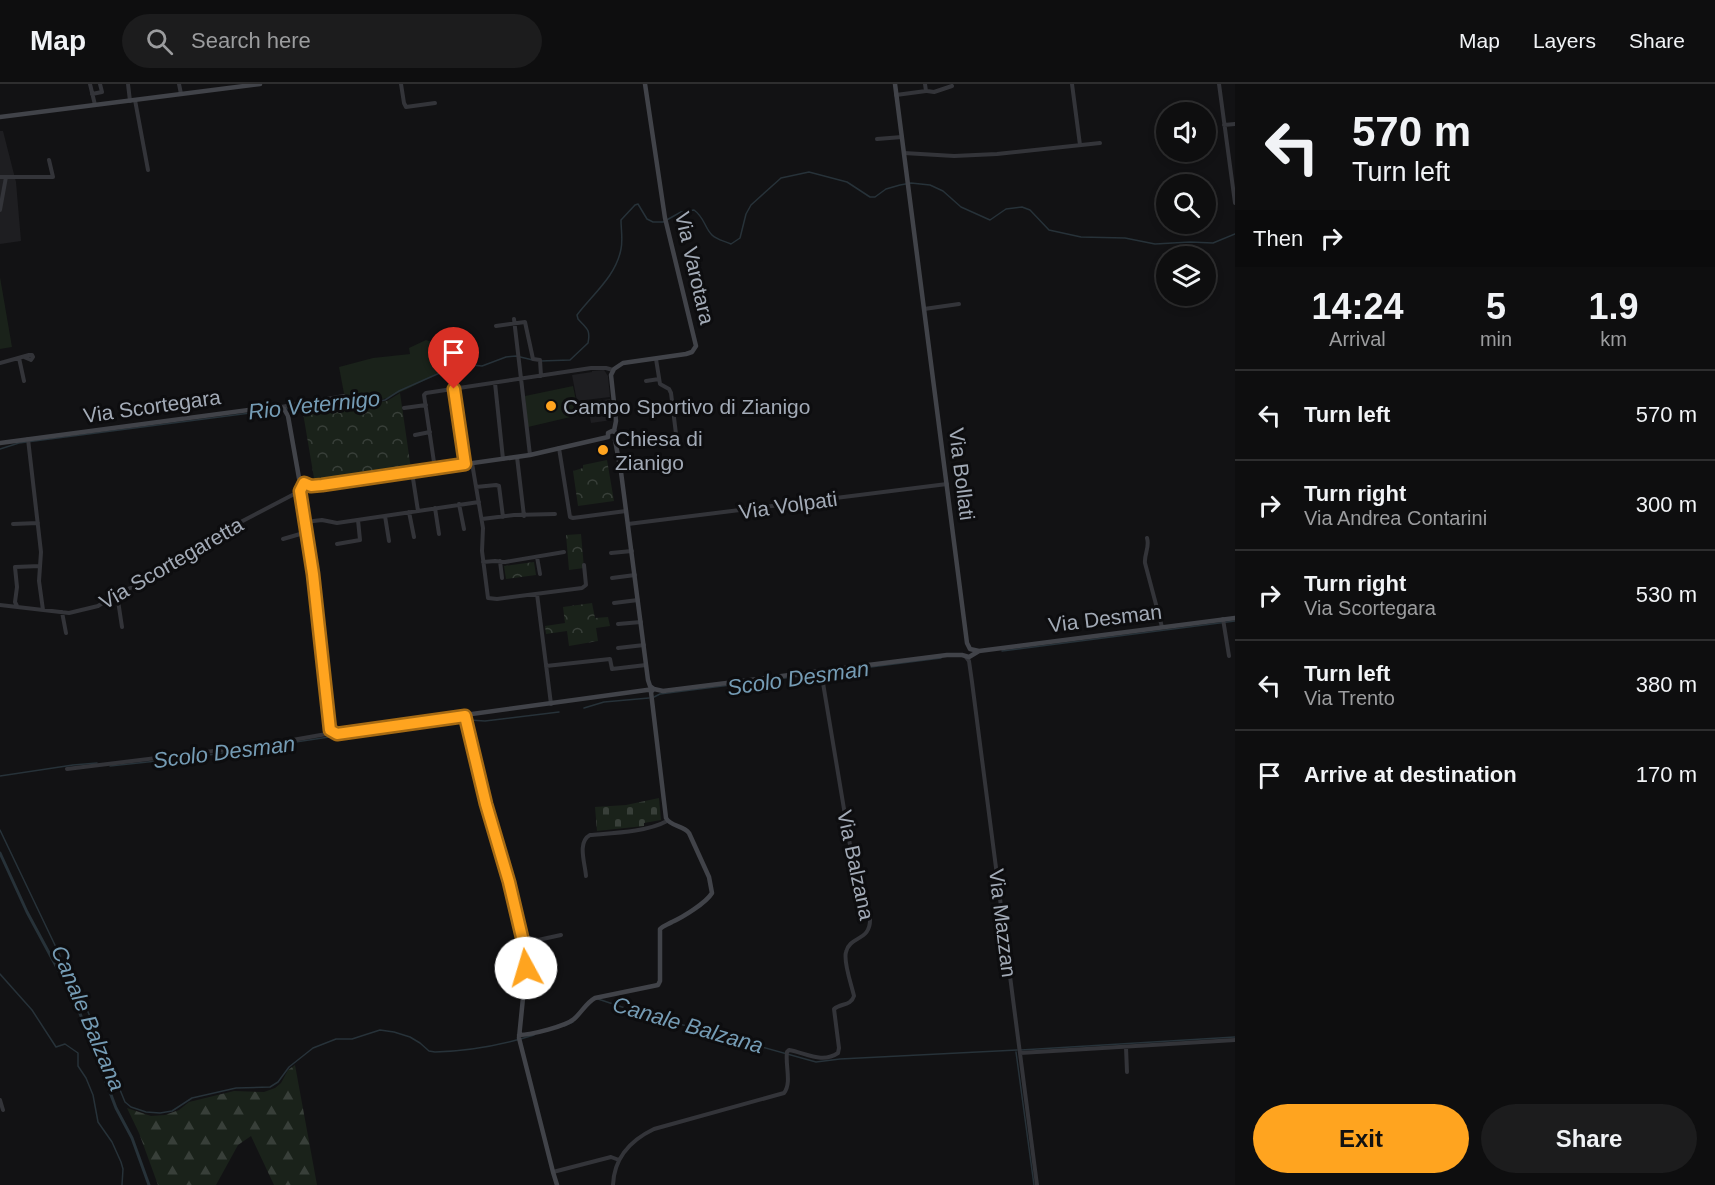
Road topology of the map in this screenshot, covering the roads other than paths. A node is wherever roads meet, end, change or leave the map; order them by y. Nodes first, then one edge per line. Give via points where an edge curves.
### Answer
1 (90, 84) edge
2 (100, 84) edge
3 (128, 84) edge
4 (179, 84) edge
5 (260, 84) edge
6 (401, 84) edge
7 (645, 84) edge
8 (895, 84) edge
9 (925, 84) edge
10 (1072, 84) edge
11 (1219, 84) edge
12 (952, 86) dead end
13 (926, 91) junction
14 (92, 94) junction
15 (181, 94) junction
16 (896, 95) junction
17 (133, 100) junction
18 (435, 103) dead end
19 (95, 105) junction
20 (0, 117) edge
21 (1235, 124) edge
22 (1224, 125) junction
23 (902, 137) junction
24 (877, 139) dead end
25 (1100, 143) dead end
26 (1080, 145) junction
27 (904, 153) junction
28 (49, 160) dead end
29 (148, 170) dead end
30 (0, 177) edge
31 (6, 177) junction
32 (1235, 203) edge
33 (0, 210) edge
34 (959, 304) dead end
35 (924, 309) junction
36 (514, 321) junction
37 (496, 326) dead end
38 (656, 359) junction
39 (0, 363) edge
40 (613, 370) junction
41 (541, 376) junction
42 (521, 378) junction
43 (659, 379) junction
44 (24, 381) dead end
45 (646, 381) dead end
46 (495, 382) junction
47 (454, 389) junction
48 (344, 396) dead end
49 (426, 405) junction
50 (283, 408) junction
51 (404, 408) dead end
52 (673, 408) junction
53 (651, 410) dead end
54 (614, 431) junction
55 (430, 432) junction
56 (415, 435) dead end
57 (608, 437) junction
58 (615, 440) junction
59 (654, 440) dead end
60 (28, 442) junction
61 (0, 443) edge
62 (559, 448) junction
63 (530, 455) junction
64 (517, 457) junction
65 (503, 459) junction
66 (472, 463) junction
67 (465, 464) junction
68 (435, 469) junction
69 (412, 472) junction
70 (304, 483) junction
71 (947, 485) junction
72 (476, 487) junction
73 (300, 491) junction
74 (478, 501) junction
75 (459, 504) junction
76 (435, 508) junction
77 (418, 511) junction
78 (626, 511) junction
79 (409, 512) junction
80 (555, 514) dead end
81 (385, 516) junction
82 (524, 516) junction
83 (503, 517) junction
84 (482, 519) junction
85 (358, 520) junction
86 (305, 522) junction
87 (38, 523) junction
88 (13, 524) dead end
89 (628, 524) junction
90 (464, 530) dead end
91 (307, 532) junction
92 (439, 534) dead end
93 (414, 537) dead end
94 (1147, 538) dead end
95 (283, 539) dead end
96 (389, 541) dead end
97 (337, 544) dead end
98 (632, 550) junction
99 (564, 552) dead end
100 (611, 554) dead end
101 (537, 557) junction
102 (500, 561) junction
103 (483, 562) junction
104 (584, 565) dead end
105 (40, 566) junction
106 (540, 574) dead end
107 (635, 575) junction
108 (502, 578) dead end
109 (612, 578) dead end
110 (117, 594) junction
111 (537, 594) junction
112 (638, 600) junction
113 (614, 603) dead end
114 (0, 604) edge
115 (17, 606) junction
116 (43, 610) junction
117 (62, 612) junction
118 (1235, 618) edge
119 (1223, 621) junction
120 (641, 622) junction
121 (618, 624) dead end
122 (122, 627) dead end
123 (1162, 627) junction
124 (66, 633) dead end
125 (644, 645) junction
126 (618, 648) dead end
127 (968, 653) junction
128 (1229, 656) dead end
129 (646, 665) junction
130 (546, 666) junction
131 (822, 673) junction
132 (654, 689) junction
133 (552, 704) junction
134 (466, 719) junction
135 (331, 731) junction
136 (67, 769) dead end
137 (667, 821) junction
138 (586, 876) dead end
139 (561, 935) dead end
140 (522, 936) junction
141 (519, 1038) junction
142 (1235, 1040) edge
143 (1126, 1047) junction
144 (1020, 1053) junction
145 (1127, 1072) dead end
146 (0, 1100) edge
147 (3, 1110) dead end
148 (619, 1160) junction
149 (553, 1172) junction
150 (557, 1185) edge
151 (613, 1185) edge
152 (1037, 1185) edge

1 - 14 street
2 - 14 street via 102,92
3 - 17 street
4 - 15 street
5 - 15 street
6 - 18 street via 406,107
7 - 38 street, Via Varotara via 665,220 696,346 686,354
8 - 16 street, Via Bollati
9 - 13 street
10 - 26 street
11 - 22 street
12 - 13 street
13 - 16 street
14 - 19 street
15 - 17 street
16 - 23 street, Via Bollati
17 - 19 street
17 - 29 street
19 - 20 street
21 - 22 street
22 - 32 street
23 - 24 street
23 - 27 street, Via Bollati
25 - 26 street
26 - 27 street via 954,156
27 - 35 street, Via Bollati
28 - 31 street via 54,177
30 - 31 street
31 - 33 street
34 - 35 street
35 - 71 street, Via Bollati
36 - 37 street
36 - 41 street via 525,322 533,359 540,361
36 - 42 street
38 - 40 street, Via Varotara via 623,363
38 - 43 street
39 - 44 street via 21,358
40 - 41 street via 602,367
40 - 54 street
41 - 42 street
42 - 46 street
42 - 63 street
43 - 45 street
43 - 52 street via 661,386 670,390
46 - 47 street
46 - 65 street
47 - 49 street via 425,393
47 - 67 street
48 - 50 street, Via Scortegara
49 - 51 street
49 - 55 street
50 - 60 street, Via Scortegara
50 - 70 street via 289,419 298,476
52 - 53 street
52 - 59 street via 676,434
54 - 57 street
54 - 58 street
55 - 56 street
55 - 68 street
57 - 58 street
57 - 62 street
58 - 78 street
60 - 61 street, Via Scortegara
60 - 87 street
62 - 63 street
62 - 78 street via 570,517
63 - 64 street
64 - 65 street
64 - 82 street
65 - 66 street
66 - 67 street
66 - 72 street
67 - 68 street
68 - 69 street
69 - 70 street via 311,486
69 - 77 street
70 - 73 street
71 - 89 street, Via Volpati
71 - 127 street, Via Bollati
72 - 74 street
72 - 83 street via 499,486
73 - 86 street
73 - 110 street, Via Scortegaretta via 215,535 142,583
74 - 75 street
74 - 84 street
75 - 76 street
75 - 90 street
76 - 77 street
76 - 92 street
77 - 79 street
78 - 89 street
79 - 81 street
79 - 93 street
80 - 82 street
81 - 85 street
81 - 96 street
82 - 83 street
83 - 84 street
84 - 103 street
85 - 86 street via 334,524 323,520
85 - 97 street via 360,540
86 - 91 street
87 - 88 street
87 - 105 street
89 - 98 street
91 - 95 street
91 - 135 street
94 - 123 street via 1145,563
98 - 100 street
98 - 107 street
99 - 101 street
101 - 102 street
101 - 106 street
102 - 103 street
102 - 108 street
103 - 111 street via 491,600
104 - 111 street via 585,587
105 - 115 street via 15,567
105 - 116 street
107 - 109 street
107 - 112 street
110 - 117 street, Via Scortegaretta via 98,606
110 - 122 street
111 - 130 street
112 - 113 street
112 - 120 street
114 - 115 street, Via Scortegaretta
115 - 116 street, Via Scortegaretta
116 - 117 street, Via Scortegaretta
117 - 124 street
118 - 119 street, Via Desman
119 - 123 street, Via Desman
119 - 128 street
120 - 121 street
120 - 125 street
123 - 127 street, Via Desman
125 - 126 street
125 - 129 street
127 - 131 street
127 - 144 street, Via Mazzan
129 - 130 street via 612,669 610,659
129 - 132 street
130 - 133 street
131 - 132 street
131 - 148 street, Via Balzana via 849,841 870,918 867,932 845,954 854,996 853,1001 833,1012 838,1053 819,1058 791,1050 786,1054 788,1087 784,1093 654,1128 640,1135
132 - 133 street
132 - 137 street via 651,692
133 - 134 street
134 - 135 street via 337,734
134 - 140 street
135 - 136 street via 270,744
137 - 138 street via 586,837
137 - 141 street via 689,833 712,891 706,900 660,929 659,983 595,998 567,1024
139 - 140 street via 538,940
140 - 141 street via 526,968
141 - 149 street
142 - 143 street
143 - 144 street
143 - 145 street
144 - 152 street, Via Mazzan
146 - 147 street
148 - 149 street via 610,1157
148 - 151 street, Via Balzana
149 - 150 street

